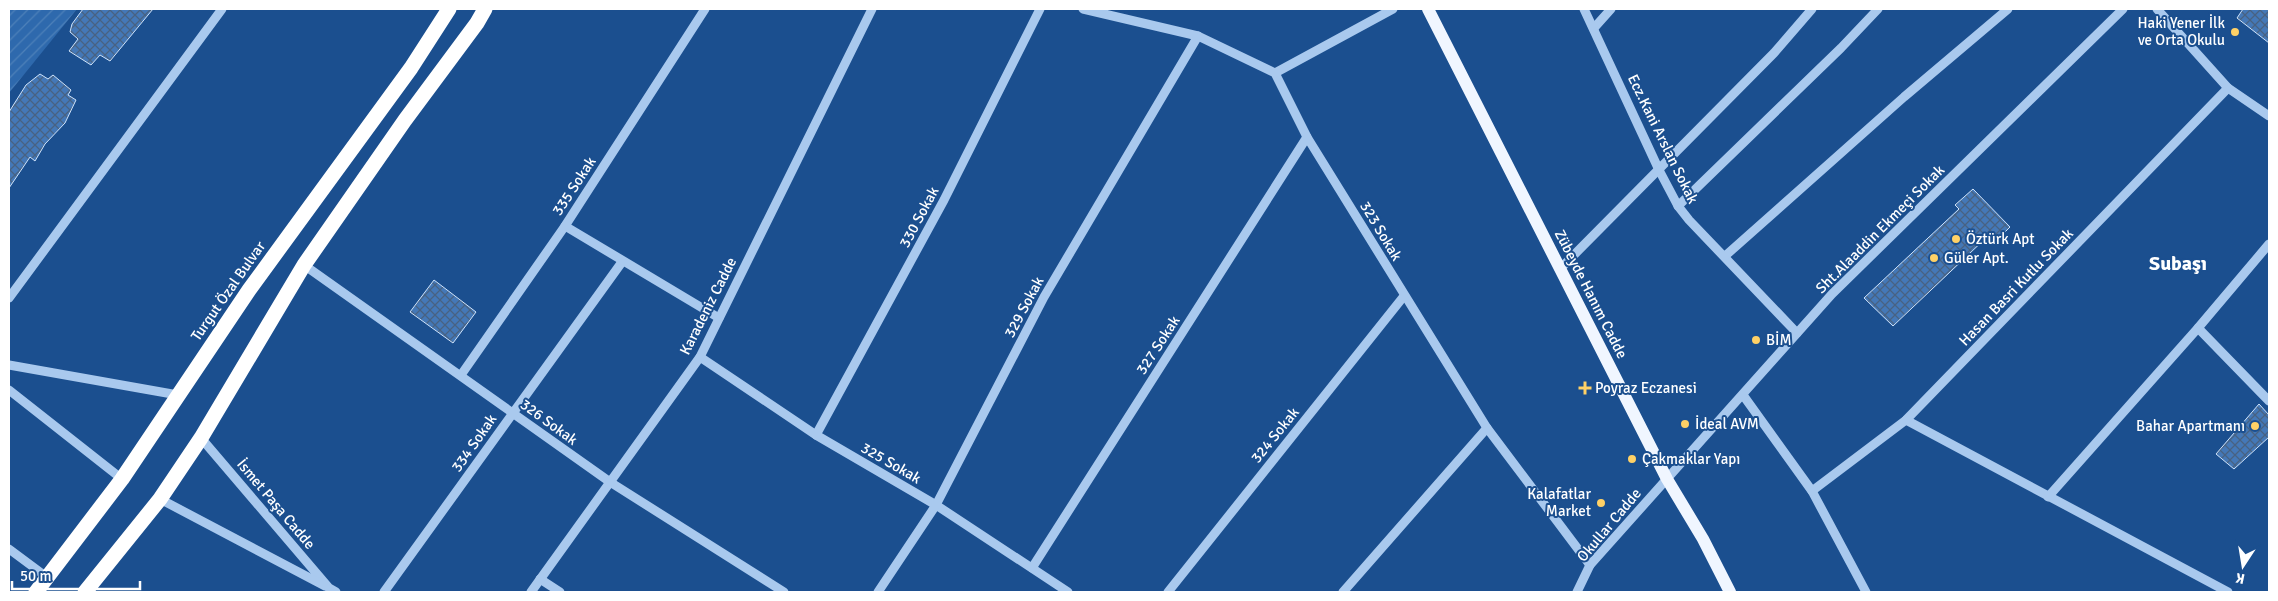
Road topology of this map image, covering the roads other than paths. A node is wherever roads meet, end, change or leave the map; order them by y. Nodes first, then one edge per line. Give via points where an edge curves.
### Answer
1 (222, 9) edge
2 (449, 9) edge
3 (486, 9) edge
4 (494, 9) edge
5 (705, 9) edge
6 (872, 9) edge
7 (1040, 9) edge
8 (1083, 9) edge
9 (1393, 9) edge
10 (1428, 9) edge
11 (1584, 9) edge
12 (1611, 9) edge
13 (1812, 9) edge
14 (1878, 9) edge
15 (2008, 9) edge
16 (2123, 9) edge
17 (2157, 9) edge
18 (477, 23) junction
19 (1594, 28) junction
20 (1198, 36) junction
21 (1275, 73) junction
22 (2228, 88) junction
23 (2269, 116) edge
24 (1307, 137) junction
25 (1659, 170) junction
26 (1678, 206) junction
27 (565, 226) junction
28 (2269, 244) edge
29 (1725, 256) junction
30 (622, 262) junction
31 (304, 265) junction
32 (1560, 268) junction
33 (1404, 296) junction
34 (9, 298) edge
35 (718, 318) junction
36 (2198, 328) junction
37 (1797, 333) junction
38 (700, 357) junction
39 (9, 365) edge
40 (461, 375) junction
41 (9, 390) edge
42 (178, 395) junction
43 (1743, 395) junction
44 (2269, 401) edge
45 (512, 412) junction
46 (1906, 420) junction
47 (1487, 428) junction
48 (816, 435) junction
49 (201, 438) junction
50 (122, 479) junction
51 (1667, 479) junction
52 (610, 482) junction
53 (1812, 491) junction
54 (2048, 497) junction
55 (160, 499) junction
56 (936, 505) junction
57 (9, 549) edge
58 (1590, 565) junction
59 (1032, 568) junction
60 (48, 578) junction
61 (540, 579) junction
62 (333, 590) edge
63 (1863, 591) edge
64 (36, 592) edge
65 (85, 592) edge
66 (384, 592) edge
67 (531, 592) edge
68 (560, 592) edge
69 (784, 592) edge
70 (878, 592) edge
71 (1068, 592) edge
72 (1168, 592) edge
73 (1343, 592) edge
74 (1577, 592) edge
75 (1730, 592) edge
76 (2228, 592) edge

1 - 34 street
2 - 42 highway, Turgut Özal Bulvar via 411,68 249,290
3 - 18 highway
4 - 18 highway
5 - 27 street, 335 Sokak
6 - 35 street, Karadeniz Cadde
7 - 48 street, 330 Sokak via 944,200
8 - 20 street
9 - 21 street
10 - 32 main road, Zübeyde Hanım Cadde
11 - 19 street, Ecz.Kani Arslan Sokak
12 - 19 street
13 - 25 street via 1774,53
14 - 26 street
15 - 29 street via 1896,103
16 - 37 street, Sht.Alaaddin Ekmeçi Sokak via 1839,287
17 - 22 street
18 - 31 highway
19 - 25 street, Ecz.Kani Arslan Sokak
20 - 21 street
20 - 56 street, 329 Sokak via 1044,297
21 - 24 street, 323 Sokak
22 - 23 street
22 - 46 street, Hasan Basri Kutlu Sokak
24 - 33 street, 323 Sokak
24 - 59 street, 327 Sokak
25 - 26 street, Ecz.Kani Arslan Sokak
25 - 32 street
26 - 29 street, Ecz.Kani Arslan Sokak
27 - 30 street
27 - 40 street, 335 Sokak
28 - 36 street
29 - 37 street, Ecz.Kani Arslan Sokak
30 - 35 street
30 - 45 street, 334 Sokak
31 - 40 street, 326 Sokak
31 - 49 highway
32 - 51 main road, Zübeyde Hanım Cadde
33 - 47 street, 323 Sokak
33 - 72 street, 324 Sokak
35 - 38 street, Karadeniz Cadde
36 - 44 street
36 - 54 street
37 - 43 street, Sht.Alaaddin Ekmeçi Sokak
38 - 48 street, 325 Sokak
38 - 52 street, Karadeniz Cadde
39 - 42 street
40 - 45 street, 326 Sokak
41 - 50 street
42 - 50 highway, Turgut Özal Bulvar
43 - 51 street, Sht.Alaaddin Ekmeçi Sokak
43 - 53 street
45 - 52 street, 326 Sokak
45 - 66 street, 334 Sokak
46 - 53 street, Hasan Basri Kutlu Sokak
46 - 54 street
47 - 58 street, 323 Sokak
47 - 73 street
48 - 56 street, 325 Sokak
49 - 55 highway
49 - 62 street, İsmet Paşa Cadde
50 - 60 highway, Turgut Özal Bulvar
51 - 58 street, Okullar Cadde
51 - 75 main road, Zübeyde Hanım Cadde
52 - 61 street, Karadeniz Cadde
52 - 69 street, 326 Sokak
53 - 63 street
54 - 76 street
55 - 62 street, İsmet Paşa Cadde
55 - 65 highway
56 - 59 street, 325 Sokak
56 - 70 street, 329 Sokak
57 - 60 street
58 - 74 street, Okullar Cadde
59 - 71 street, 325 Sokak
60 - 64 highway, Turgut Özal Bulvar
61 - 67 street, Karadeniz Cadde
61 - 68 street

